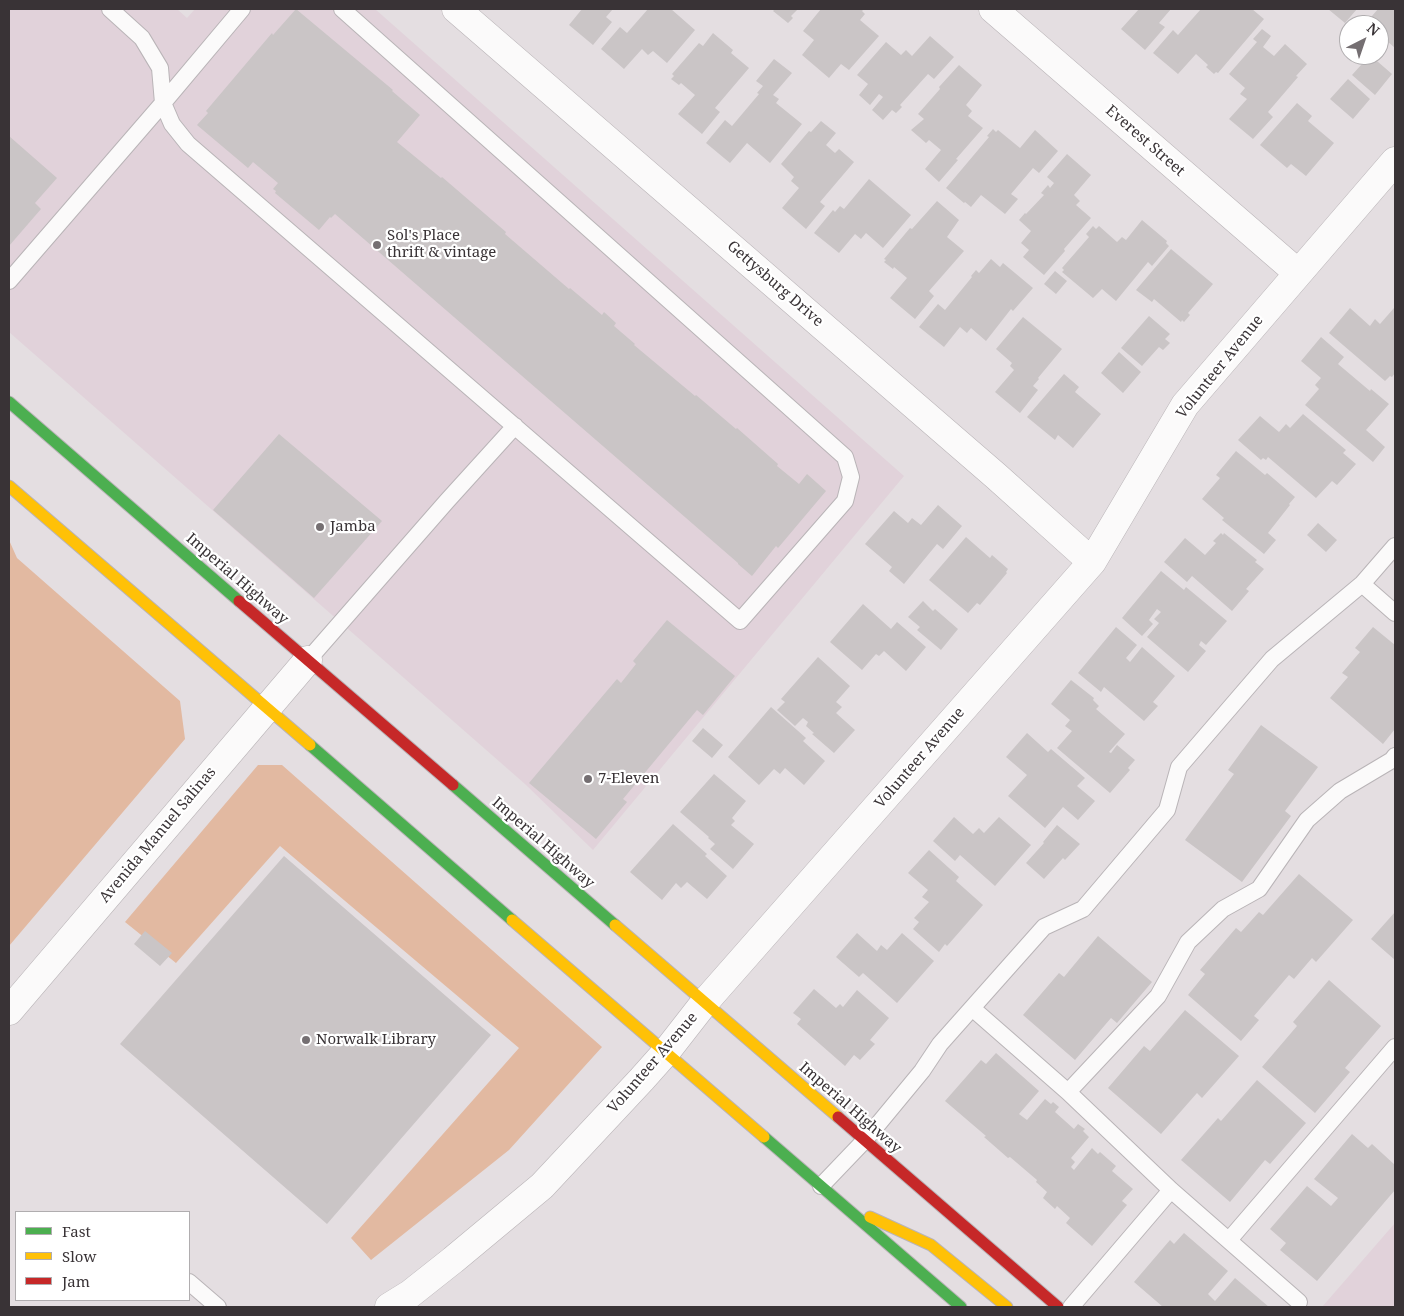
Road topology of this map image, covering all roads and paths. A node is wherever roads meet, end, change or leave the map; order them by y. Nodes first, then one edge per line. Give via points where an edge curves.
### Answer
1 (110, 9) edge
2 (242, 9) edge
3 (342, 9) edge
4 (456, 9) edge
5 (993, 9) edge
6 (163, 103) junction
7 (1395, 161) edge
8 (1298, 273) junction
9 (9, 280) edge
10 (9, 402) edge
11 (515, 426) junction
12 (9, 486) edge
13 (1395, 546) edge
14 (1092, 562) junction
15 (1362, 584) junction
16 (1395, 613) edge
17 (308, 660) junction
18 (266, 708) junction
19 (1395, 756) edge
20 (705, 1002) junction
21 (972, 1008) junction
22 (9, 1011) edge
23 (1395, 1047) edge
24 (666, 1052) junction
25 (1068, 1092) junction
26 (865, 1140) junction
27 (821, 1186) junction
28 (1171, 1190) junction
29 (843, 1206) junction
30 (1229, 1240) junction
31 (190, 1283) edge
32 (1299, 1302) dead end
33 (406, 1303) edge
34 (218, 1307) edge
35 (961, 1307) edge
36 (1007, 1307) edge
37 (1058, 1307) edge
38 (1071, 1307) edge

1 - 6 lane via 142,38 160,68
2 - 6 lane
3 - 11 lane via 846,457 851,477 844,501 740,621
4 - 14 street, Gettysburg Drive
5 - 8 street, Everest Street
6 - 9 lane
6 - 11 lane via 172,124 188,144
7 - 8 street, Volunteer Avenue
8 - 14 street, Volunteer Avenue via 1185,405
10 - 17 main road, Imperial Highway
11 - 17 lane
12 - 18 main road
13 - 15 lane
14 - 20 street, Volunteer Avenue
15 - 16 lane
15 - 21 lane via 1272,659 1179,767 1167,810 1083,909 1044,926
17 - 18 street, Avenida Manuel Salinas
17 - 20 main road, Imperial Highway
18 - 22 street, Avenida Manuel Salinas
18 - 24 main road
19 - 25 lane via 1340,791 1307,820 1259,889 1223,909 1188,942 1158,996
20 - 24 street, Volunteer Avenue
20 - 26 main road, Imperial Highway
21 - 25 lane
21 - 26 lane
23 - 30 lane
24 - 27 main road
24 - 33 street, Volunteer Avenue via 542,1186
25 - 28 lane
26 - 27 lane
26 - 37 main road, Imperial Highway
27 - 29 main road
28 - 30 lane
28 - 38 lane
29 - 35 main road
29 - 36 main road via 931,1245
30 - 32 lane
31 - 34 lane

